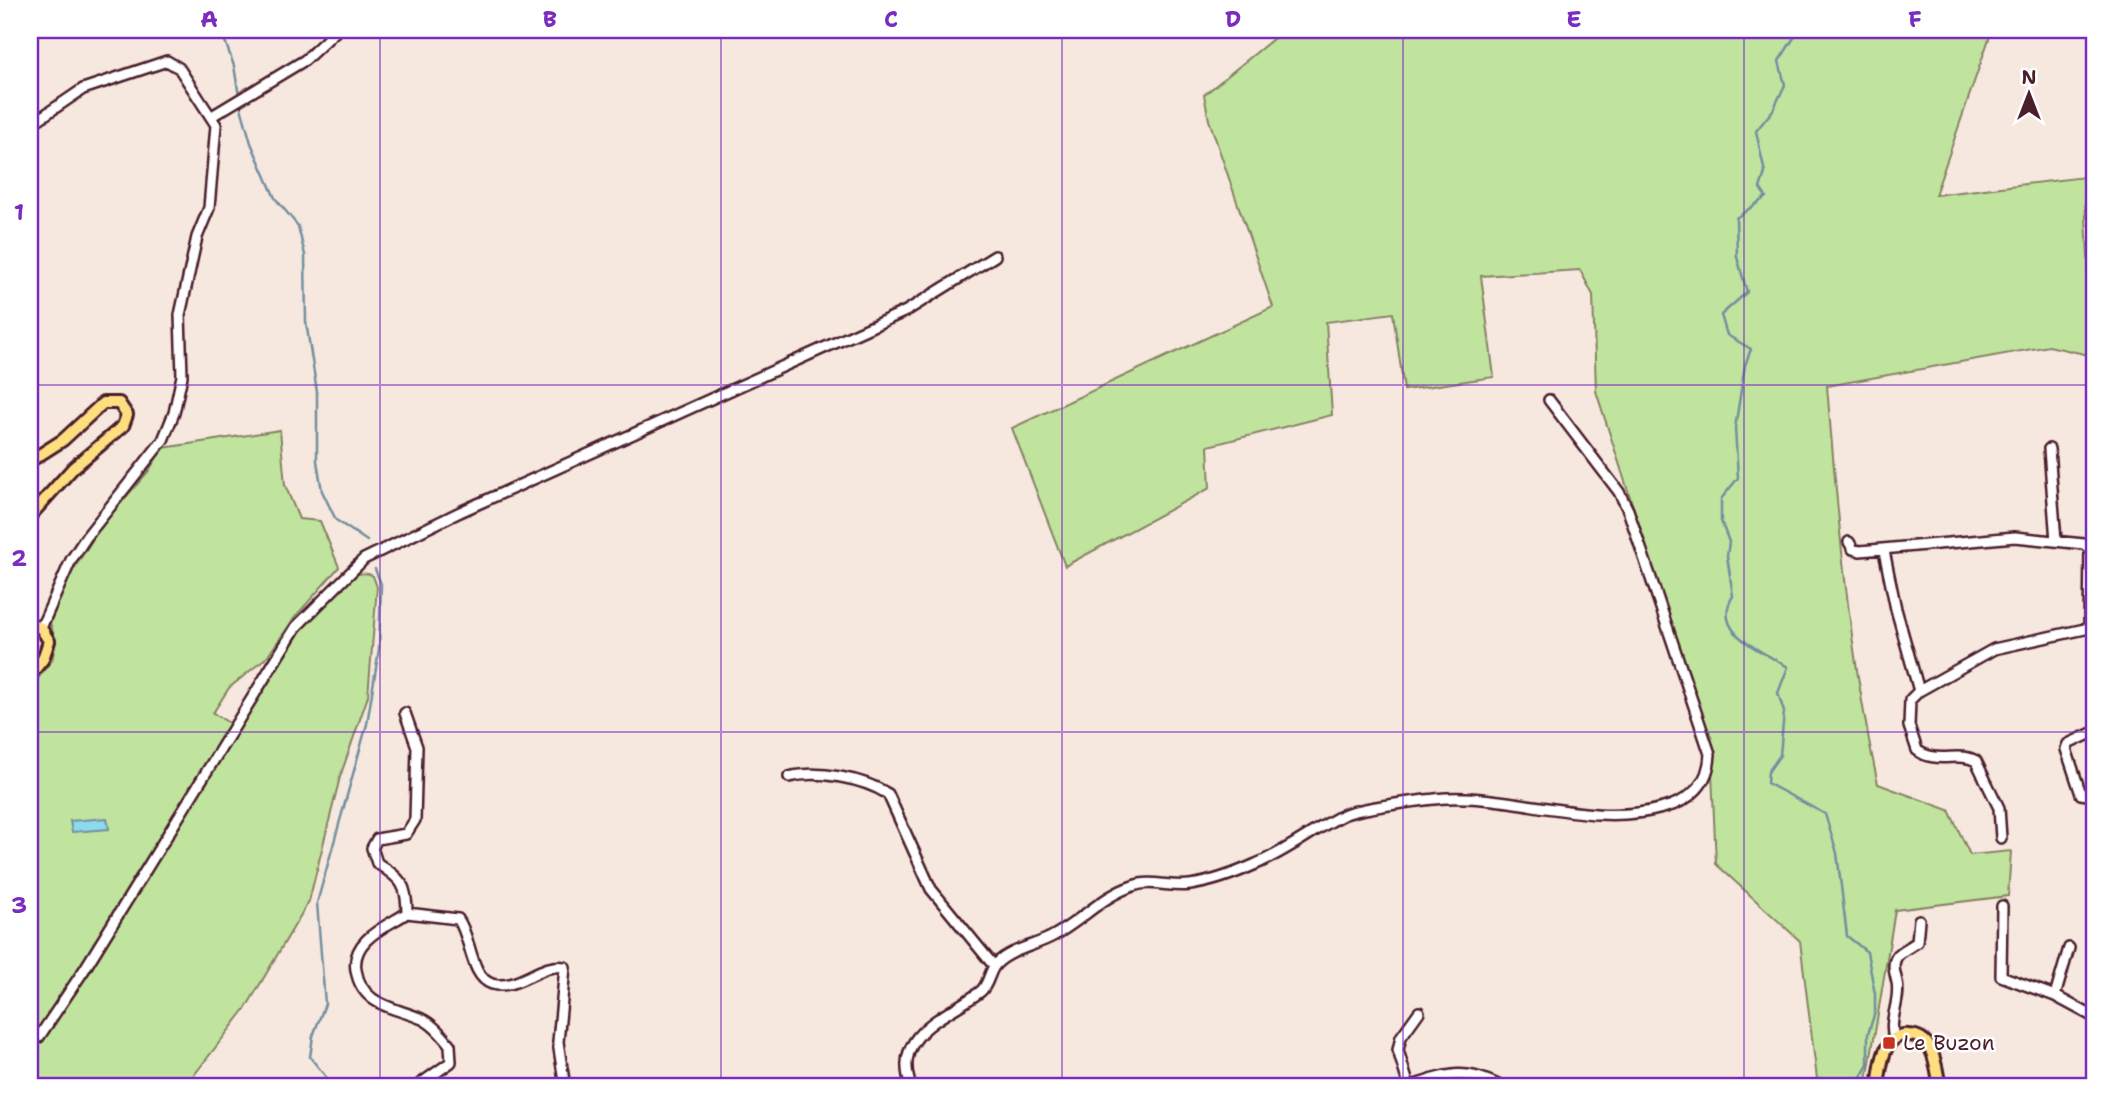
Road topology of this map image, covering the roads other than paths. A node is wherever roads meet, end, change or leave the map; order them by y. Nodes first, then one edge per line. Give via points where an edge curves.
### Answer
1 (337, 30) edge
2 (212, 116) junction
3 (30, 125) edge
4 (995, 256) dead end
5 (1549, 400) dead end
6 (2049, 449) dead end
7 (30, 461) edge
8 (30, 516) edge
9 (2056, 541) junction
10 (1849, 542) dead end
11 (1884, 551) junction
12 (30, 624) edge
13 (2092, 627) edge
14 (41, 628) junction
15 (30, 675) edge
16 (1919, 691) junction
17 (405, 713) dead end
18 (2094, 732) edge
19 (789, 777) dead end
20 (2094, 796) edge
21 (2001, 838) dead end
22 (2002, 906) dead end
23 (407, 913) junction
24 (1919, 920) dead end
25 (2069, 948) dead end
26 (994, 966) junction
27 (2055, 996) junction
28 (1419, 1012) dead end
29 (2094, 1017) edge
30 (1894, 1038) junction
31 (30, 1041) edge
32 (2094, 1080) edge
33 (416, 1087) edge
34 (565, 1087) edge
35 (911, 1087) edge
36 (1409, 1087) edge
37 (1502, 1087) edge
38 (1878, 1087) edge
39 (1940, 1087) edge
40 (2085, 1087) edge

1 - 2 street via 305,60
2 - 3 street via 179,68 167,61 83,89
2 - 14 street via 216,133 212,189 183,300 182,376 174,413 155,452 71,560
4 - 31 street via 906,311 364,559 296,627 84,970 39,1037
5 - 26 street via 1628,510 1705,735 1710,769 1698,789 1660,809 1630,814 1582,814 1525,803 1447,798 1345,814 1256,864 1189,886 1136,884 1114,893 1052,937 1004,957
6 - 9 street
7 - 8 main road via 63,440 103,402 119,403 126,410 126,421 118,432 73,468
9 - 11 street via 2015,537
9 - 13 street via 2084,544 2090,550
10 - 11 street via 1860,551
11 - 16 street
12 - 14 main road
13 - 16 street via 1994,649
14 - 15 main road via 47,634 48,647
16 - 21 street via 1910,700 1913,742 1923,755 1976,761 1999,808
17 - 23 street via 417,747 415,820 406,834 377,839 372,848 377,863 402,881
18 - 20 street via 2066,749 2081,794
19 - 26 street via 834,775 888,794 931,889
22 - 27 street via 2001,976
23 - 33 street via 362,943 355,966 359,982 375,1002 425,1021 450,1045 451,1062
23 - 34 street via 458,919 481,976 494,984 515,983 565,967 558,1042
24 - 30 street via 1917,942 1899,954 1894,964 1898,985
25 - 27 street
26 - 35 street via 983,990 914,1041 906,1060
27 - 29 street
28 - 36 street via 1401,1037 1398,1050
30 - 38 main road via 1885,1052
30 - 39 main road via 1913,1035 1927,1043
32 - 40 main road
36 - 37 street via 1456,1072 1480,1076

